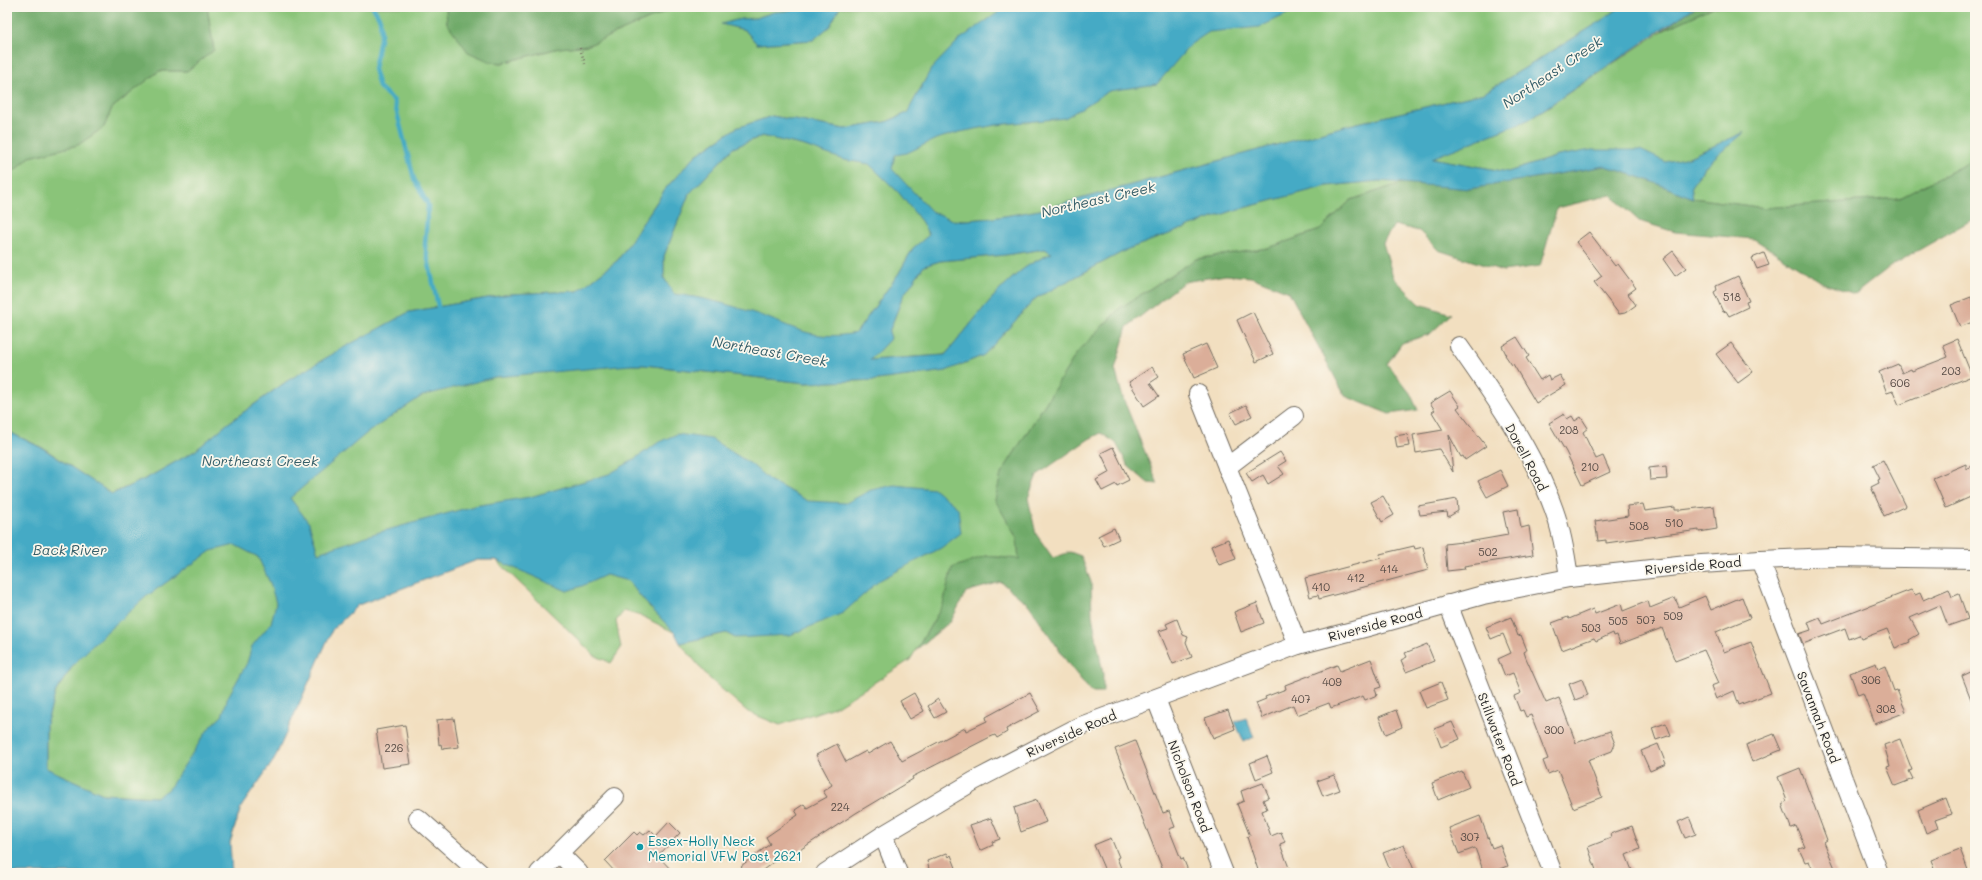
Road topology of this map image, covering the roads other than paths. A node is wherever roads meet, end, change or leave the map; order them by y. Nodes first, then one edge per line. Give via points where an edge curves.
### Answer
1 (1460, 346) dead end
2 (1198, 394) dead end
3 (1294, 416) dead end
4 (1227, 467) junction
5 (1975, 559) edge
6 (1760, 560) junction
7 (1569, 578) junction
8 (1448, 604) junction
9 (1298, 645) junction
10 (1156, 699) junction
11 (615, 797) dead end
12 (418, 818) dead end
13 (883, 835) junction
14 (559, 853) junction
15 (480, 873) edge
16 (538, 873) edge
17 (579, 873) edge
18 (826, 873) edge
19 (898, 873) edge
20 (1224, 873) edge
21 (1553, 873) edge
22 (1879, 873) edge

1 - 7 street, Dorell Road via 1508,420 1540,476 1554,511
2 - 4 street
3 - 4 street
4 - 9 street
5 - 6 street, Riverside Road via 1832,557
6 - 7 street, Riverside Road
6 - 22 street, Savannah Road
7 - 8 street, Riverside Road via 1517,587
8 - 9 street, Riverside Road via 1368,628
8 - 21 street, Stillwater Road
9 - 10 street, Riverside Road
10 - 13 street, Riverside Road via 1078,727 974,781
10 - 20 street, Nicholson Road
11 - 14 street
12 - 15 street
13 - 18 street, Riverside Road
13 - 19 street
14 - 16 street
14 - 17 street

